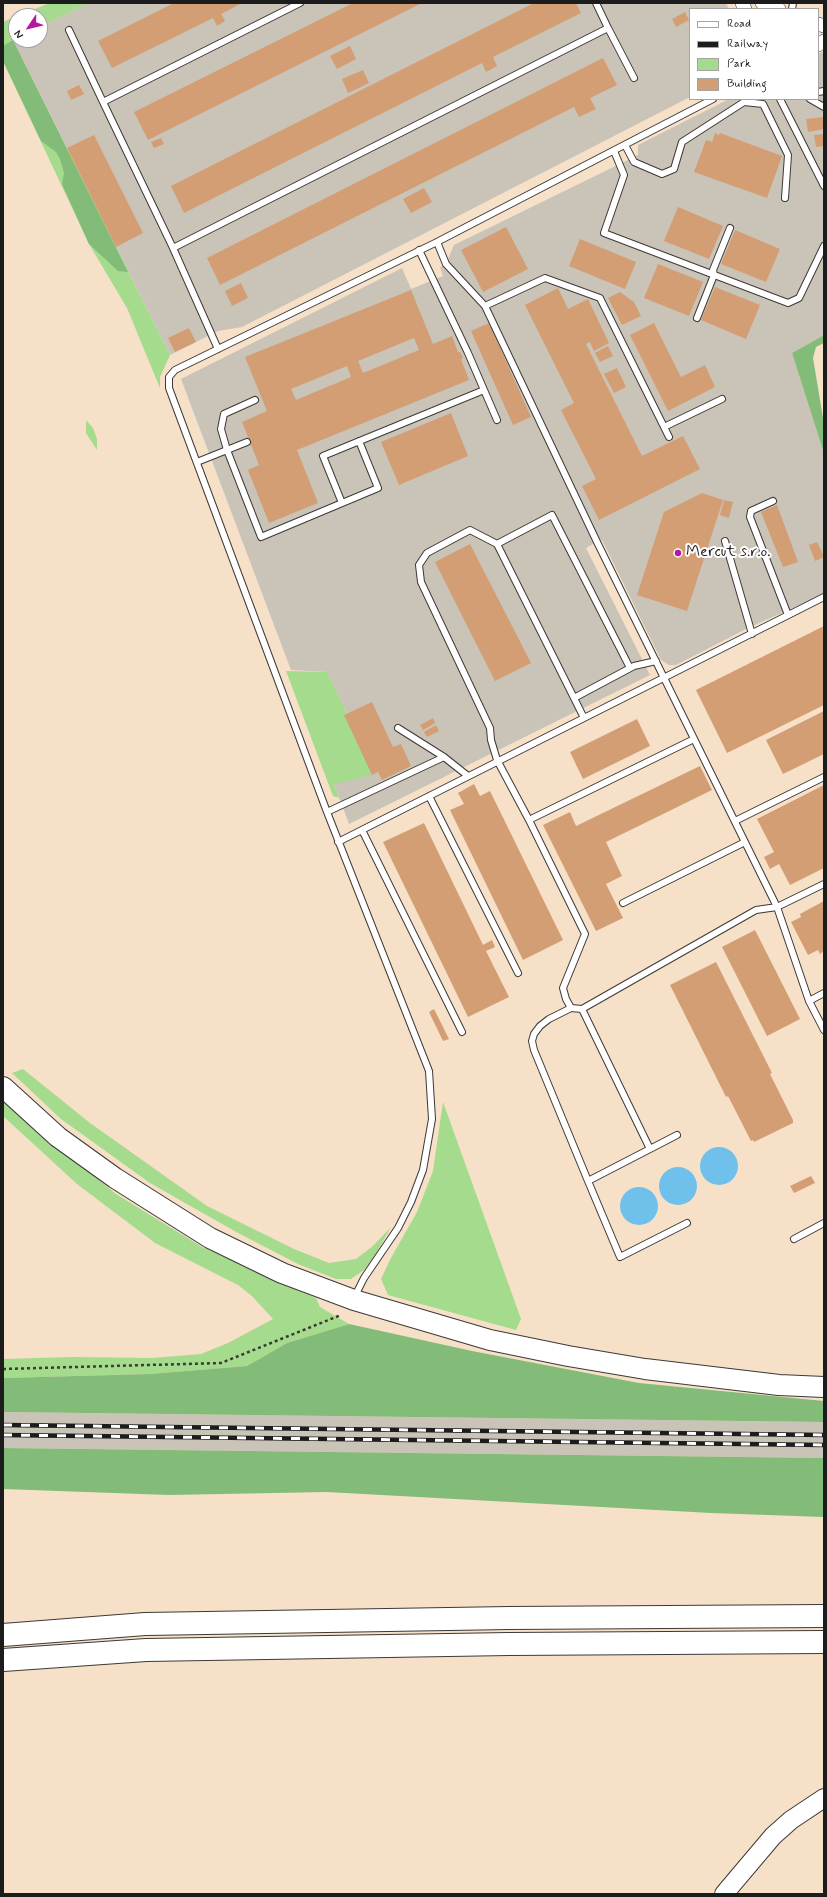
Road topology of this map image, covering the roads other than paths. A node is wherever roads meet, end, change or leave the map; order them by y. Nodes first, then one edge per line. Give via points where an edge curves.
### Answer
1 (300, 3) edge
2 (596, 3) edge
3 (762, 3) edge
4 (775, 8) edge
5 (608, 28) junction
6 (70, 30) dead end
7 (634, 78) dead end
8 (711, 100) edge
9 (781, 100) edge
10 (812, 100) edge
11 (103, 102) junction
12 (824, 107) edge
13 (625, 145) junction
14 (614, 150) junction
15 (824, 186) edge
16 (784, 198) dead end
17 (730, 228) dead end
18 (436, 242) junction
19 (824, 246) edge
20 (173, 248) junction
21 (419, 250) junction
22 (714, 275) junction
23 (485, 306) junction
24 (697, 318) dead end
25 (218, 349) junction
26 (484, 390) junction
27 (722, 398) dead end
28 (256, 400) dead end
29 (498, 420) dead end
30 (664, 428) junction
31 (669, 437) dead end
32 (359, 441) junction
33 (247, 442) dead end
34 (227, 450) junction
35 (196, 462) junction
36 (773, 501) dead end
37 (342, 503) junction
38 (725, 541) dead end
39 (497, 544) junction
40 (824, 597) edge
41 (788, 615) junction
42 (752, 634) junction
43 (656, 661) junction
44 (630, 668) junction
45 (665, 678) junction
46 (574, 698) junction
47 (584, 718) junction
48 (398, 728) dead end
49 (694, 738) junction
50 (444, 757) junction
51 (497, 760) junction
52 (468, 776) junction
53 (824, 777) edge
54 (429, 796) junction
55 (327, 812) junction
56 (529, 820) junction
57 (735, 821) junction
58 (362, 830) junction
59 (338, 842) junction
60 (745, 842) junction
61 (824, 884) edge
62 (623, 903) dead end
63 (777, 907) junction
64 (518, 974) dead end
65 (824, 993) edge
66 (810, 1001) junction
67 (571, 1008) junction
68 (582, 1009) junction
69 (824, 1030) edge
70 (462, 1032) dead end
71 (3, 1087) edge
72 (677, 1135) dead end
73 (650, 1149) junction
74 (588, 1181) junction
75 (687, 1223) dead end
76 (824, 1223) edge
77 (794, 1238) dead end
78 (354, 1300) junction
79 (824, 1387) edge
80 (824, 1616) edge
81 (3, 1635) edge
82 (824, 1642) edge
83 (3, 1660) edge
84 (824, 1798) edge
85 (724, 1894) edge

1 - 11 lane
2 - 5 lane
3 - 4 street
5 - 7 lane
5 - 20 lane
6 - 11 lane
8 - 13 lane
9 - 15 lane
10 - 12 lane
11 - 20 lane
13 - 14 lane
13 - 16 lane via 634,162 662,174 674,169 682,142 744,102 763,104 788,155
14 - 18 lane
14 - 22 lane via 624,175 604,233
17 - 22 lane via 713,270
18 - 21 lane
18 - 23 lane via 446,264
19 - 22 lane via 799,298 788,303
20 - 25 lane
21 - 25 lane
21 - 26 lane
22 - 24 lane
23 - 30 lane via 545,278 600,298
23 - 43 lane
25 - 35 lane via 176,370 169,377 170,388
26 - 29 lane
26 - 32 lane
27 - 30 lane
28 - 34 lane via 224,414 221,429
30 - 31 lane
32 - 37 lane via 378,488
32 - 37 lane via 323,456
33 - 34 lane
34 - 35 lane
34 - 37 lane via 261,537
35 - 55 lane
36 - 41 lane via 751,511 750,517
38 - 42 lane
39 - 44 lane via 552,515
39 - 46 lane
39 - 51 lane via 470,530 428,553 419,565 421,582 490,728
40 - 41 lane
41 - 42 lane
42 - 45 lane
43 - 44 lane
43 - 45 lane
44 - 46 lane
45 - 47 lane
45 - 49 lane
46 - 47 lane
47 - 51 lane
48 - 50 lane
49 - 56 lane
49 - 57 lane
50 - 52 lane
50 - 55 lane
51 - 52 lane
51 - 56 lane
52 - 54 lane
53 - 57 lane
54 - 58 lane
54 - 64 lane
55 - 59 lane
56 - 67 lane via 585,934 563,988
57 - 60 lane
58 - 59 lane
58 - 70 lane
59 - 78 lane via 429,1071 432,1119 423,1170 411,1202 398,1228 364,1278
60 - 62 lane
60 - 63 lane
61 - 63 lane
63 - 66 lane
63 - 68 lane via 756,910
65 - 66 lane
66 - 69 lane
67 - 68 lane
67 - 74 lane via 540,1026 532,1041
68 - 73 lane
71 - 78 main road via 58,1137 115,1178 210,1238 282,1273
72 - 73 lane
73 - 74 lane
74 - 75 lane via 620,1257
76 - 77 lane
78 - 79 main road via 490,1340 568,1356 645,1369 778,1385
80 - 81 highway via 153,1624
82 - 83 highway via 146,1650
84 - 85 street via 791,1820 773,1836

